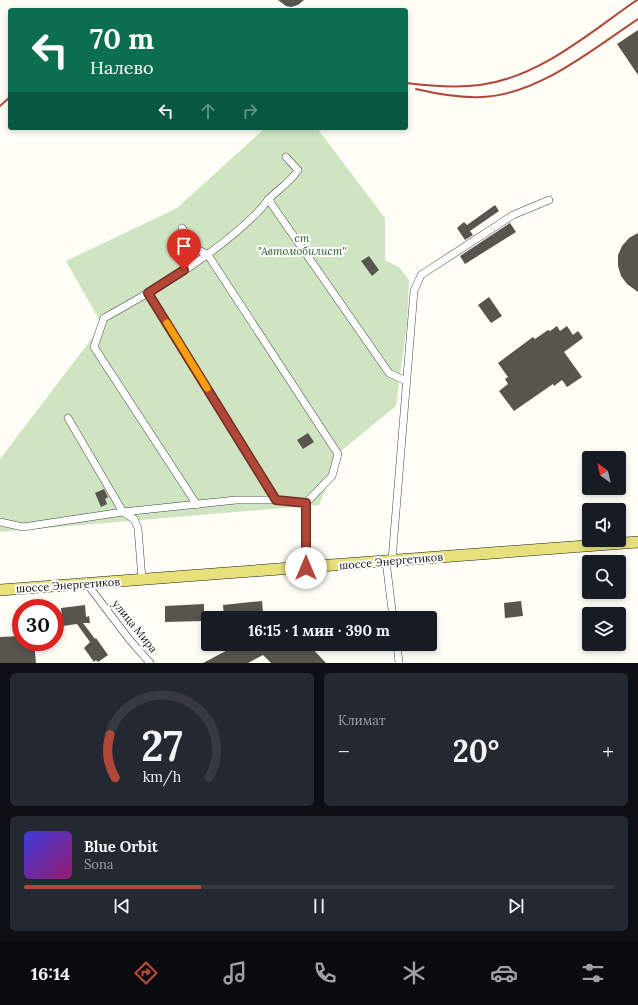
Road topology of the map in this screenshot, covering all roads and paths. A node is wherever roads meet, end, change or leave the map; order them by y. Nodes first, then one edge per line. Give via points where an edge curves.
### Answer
1 (286, 157) dead end
2 (268, 199) junction
3 (549, 200) dead end
4 (182, 228) dead end
5 (208, 255) junction
6 (148, 293) junction
7 (406, 381) junction
8 (68, 418) dead end
9 (276, 500) junction
10 (306, 503) junction
11 (197, 505) junction
12 (123, 512) junction
13 (0, 522) edge
14 (638, 542) edge
15 (389, 561) junction
16 (306, 568) junction
17 (142, 580) junction
18 (91, 583) junction
19 (0, 590) edge
20 (393, 611) edge
21 (398, 651) edge
22 (150, 663) edge
23 (399, 663) edge

1 - 2 street via 298,170 293,179
2 - 5 street via 256,214
2 - 7 street via 389,373
3 - 7 street via 513,215 421,276 414,291
4 - 5 street via 195,248
5 - 6 street
5 - 10 street via 338,454 332,476
6 - 9 street
6 - 11 street via 104,318 94,347
7 - 15 street
8 - 12 street
9 - 10 street
9 - 11 street via 236,500
10 - 16 street
11 - 12 street
12 - 13 street via 23,527
12 - 17 street via 134,518 138,528
14 - 15 main road, шоссе Энергетиков
15 - 16 main road, шоссе Энергетиков
15 - 20 street
16 - 17 main road, шоссе Энергетиков
17 - 18 main road, шоссе Энергетиков
18 - 19 main road, шоссе Энергетиков
18 - 22 street, улица Мира via 92,589
21 - 23 street

